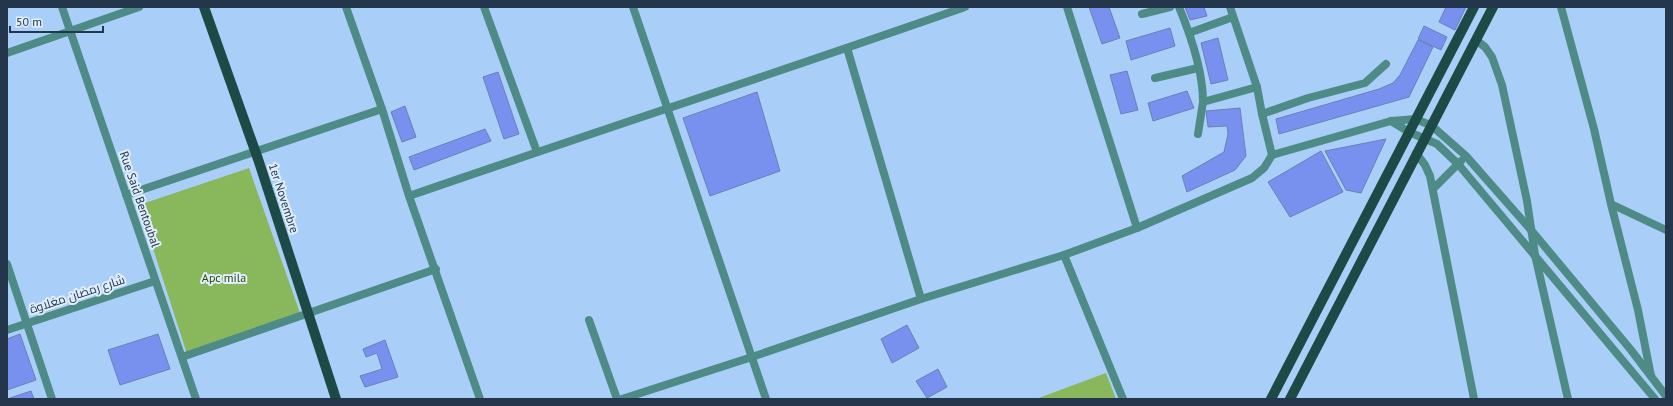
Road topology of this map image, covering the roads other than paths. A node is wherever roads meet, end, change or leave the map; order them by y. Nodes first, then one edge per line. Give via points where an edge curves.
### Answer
1 (62, 7) edge
2 (139, 7) edge
3 (204, 7) edge
4 (346, 7) edge
5 (484, 7) edge
6 (633, 7) edge
7 (965, 7) edge
8 (1068, 7) edge
9 (1170, 7) edge
10 (1179, 7) edge
11 (1230, 7) edge
12 (1474, 7) edge
13 (1493, 7) edge
14 (1561, 7) edge
15 (1142, 14) dead end
16 (1233, 17) junction
17 (70, 30) junction
18 (1190, 33) junction
19 (1476, 40) junction
20 (847, 48) junction
21 (7, 53) edge
22 (1386, 64) dead end
23 (1198, 68) junction
24 (1155, 78) dead end
25 (1256, 87) junction
26 (1203, 102) junction
27 (382, 109) junction
28 (667, 110) junction
29 (1262, 114) junction
30 (1416, 119) junction
31 (1391, 121) junction
32 (1432, 126) junction
33 (1409, 132) junction
34 (1198, 134) dead end
35 (1424, 140) junction
36 (255, 151) junction
37 (537, 152) junction
38 (1416, 153) junction
39 (1272, 154) junction
40 (1466, 156) junction
41 (1458, 164) junction
42 (1433, 189) junction
43 (126, 195) junction
44 (409, 196) junction
45 (1611, 204) junction
46 (1137, 228) junction
47 (1531, 230) junction
48 (1666, 230) edge
49 (1064, 255) junction
50 (1535, 255) junction
51 (7, 264) edge
52 (436, 269) junction
53 (155, 281) junction
54 (921, 299) junction
55 (308, 313) junction
56 (589, 320) dead end
57 (26, 324) junction
58 (7, 330) edge
59 (182, 356) junction
60 (752, 357) junction
61 (1652, 379) junction
62 (1666, 396) edge
63 (52, 399) edge
64 (196, 399) edge
65 (336, 399) edge
66 (480, 399) edge
67 (617, 399) edge
68 (622, 399) edge
69 (766, 399) edge
70 (1123, 399) edge
71 (1271, 399) edge
72 (1290, 399) edge
73 (1474, 399) edge
74 (1568, 399) edge
75 (1656, 399) edge

1 - 17 street, Rue Said Bentoubal
2 - 17 street
3 - 36 main road, 1er Novembre
4 - 27 street
5 - 37 street
6 - 28 street
7 - 20 street
8 - 46 street
9 - 15 street
10 - 18 street
11 - 16 street
12 - 30 main road
13 - 19 main road
14 - 45 street
16 - 18 street
16 - 25 street
17 - 21 street
17 - 43 street, Rue Said Bentoubal
18 - 23 street
19 - 32 main road
19 - 47 street via 1492,57 1502,85
20 - 28 street
20 - 54 street
22 - 29 street via 1365,83 1308,98
23 - 24 street
23 - 26 street via 1203,86
25 - 26 street
25 - 29 street
26 - 34 street
27 - 36 street
27 - 44 street
28 - 37 street
28 - 60 street
29 - 39 street
30 - 31 street
30 - 32 street
30 - 33 main road
31 - 33 street
31 - 39 street
32 - 35 main road
32 - 40 street
33 - 35 street
33 - 71 main road
35 - 38 main road
35 - 41 street via 1443,148
36 - 43 street
36 - 55 main road, 1er Novembre
37 - 44 street
38 - 42 street via 1425,165
38 - 72 main road
39 - 46 street via 1264,168 1252,178
40 - 41 street
40 - 47 street
41 - 42 street
41 - 50 street
42 - 73 street
43 - 53 street, Rue Said Bentoubal
44 - 52 street
45 - 48 street
45 - 61 street via 1638,310
46 - 49 street
47 - 50 street
47 - 61 street
49 - 54 street
49 - 70 street
50 - 74 street
50 - 75 street
51 - 57 street
52 - 55 street
52 - 66 street
53 - 57 street, شارع رمضان مغلاوة
53 - 59 street, Rue Said Bentoubal
54 - 60 street
55 - 59 street
55 - 65 main road, 1er Novembre
56 - 67 street
57 - 58 street, شارع رمضان مغلاوة
57 - 63 street
59 - 64 street, Rue Said Bentoubal
60 - 68 street
60 - 69 street
61 - 62 street
61 - 75 street

